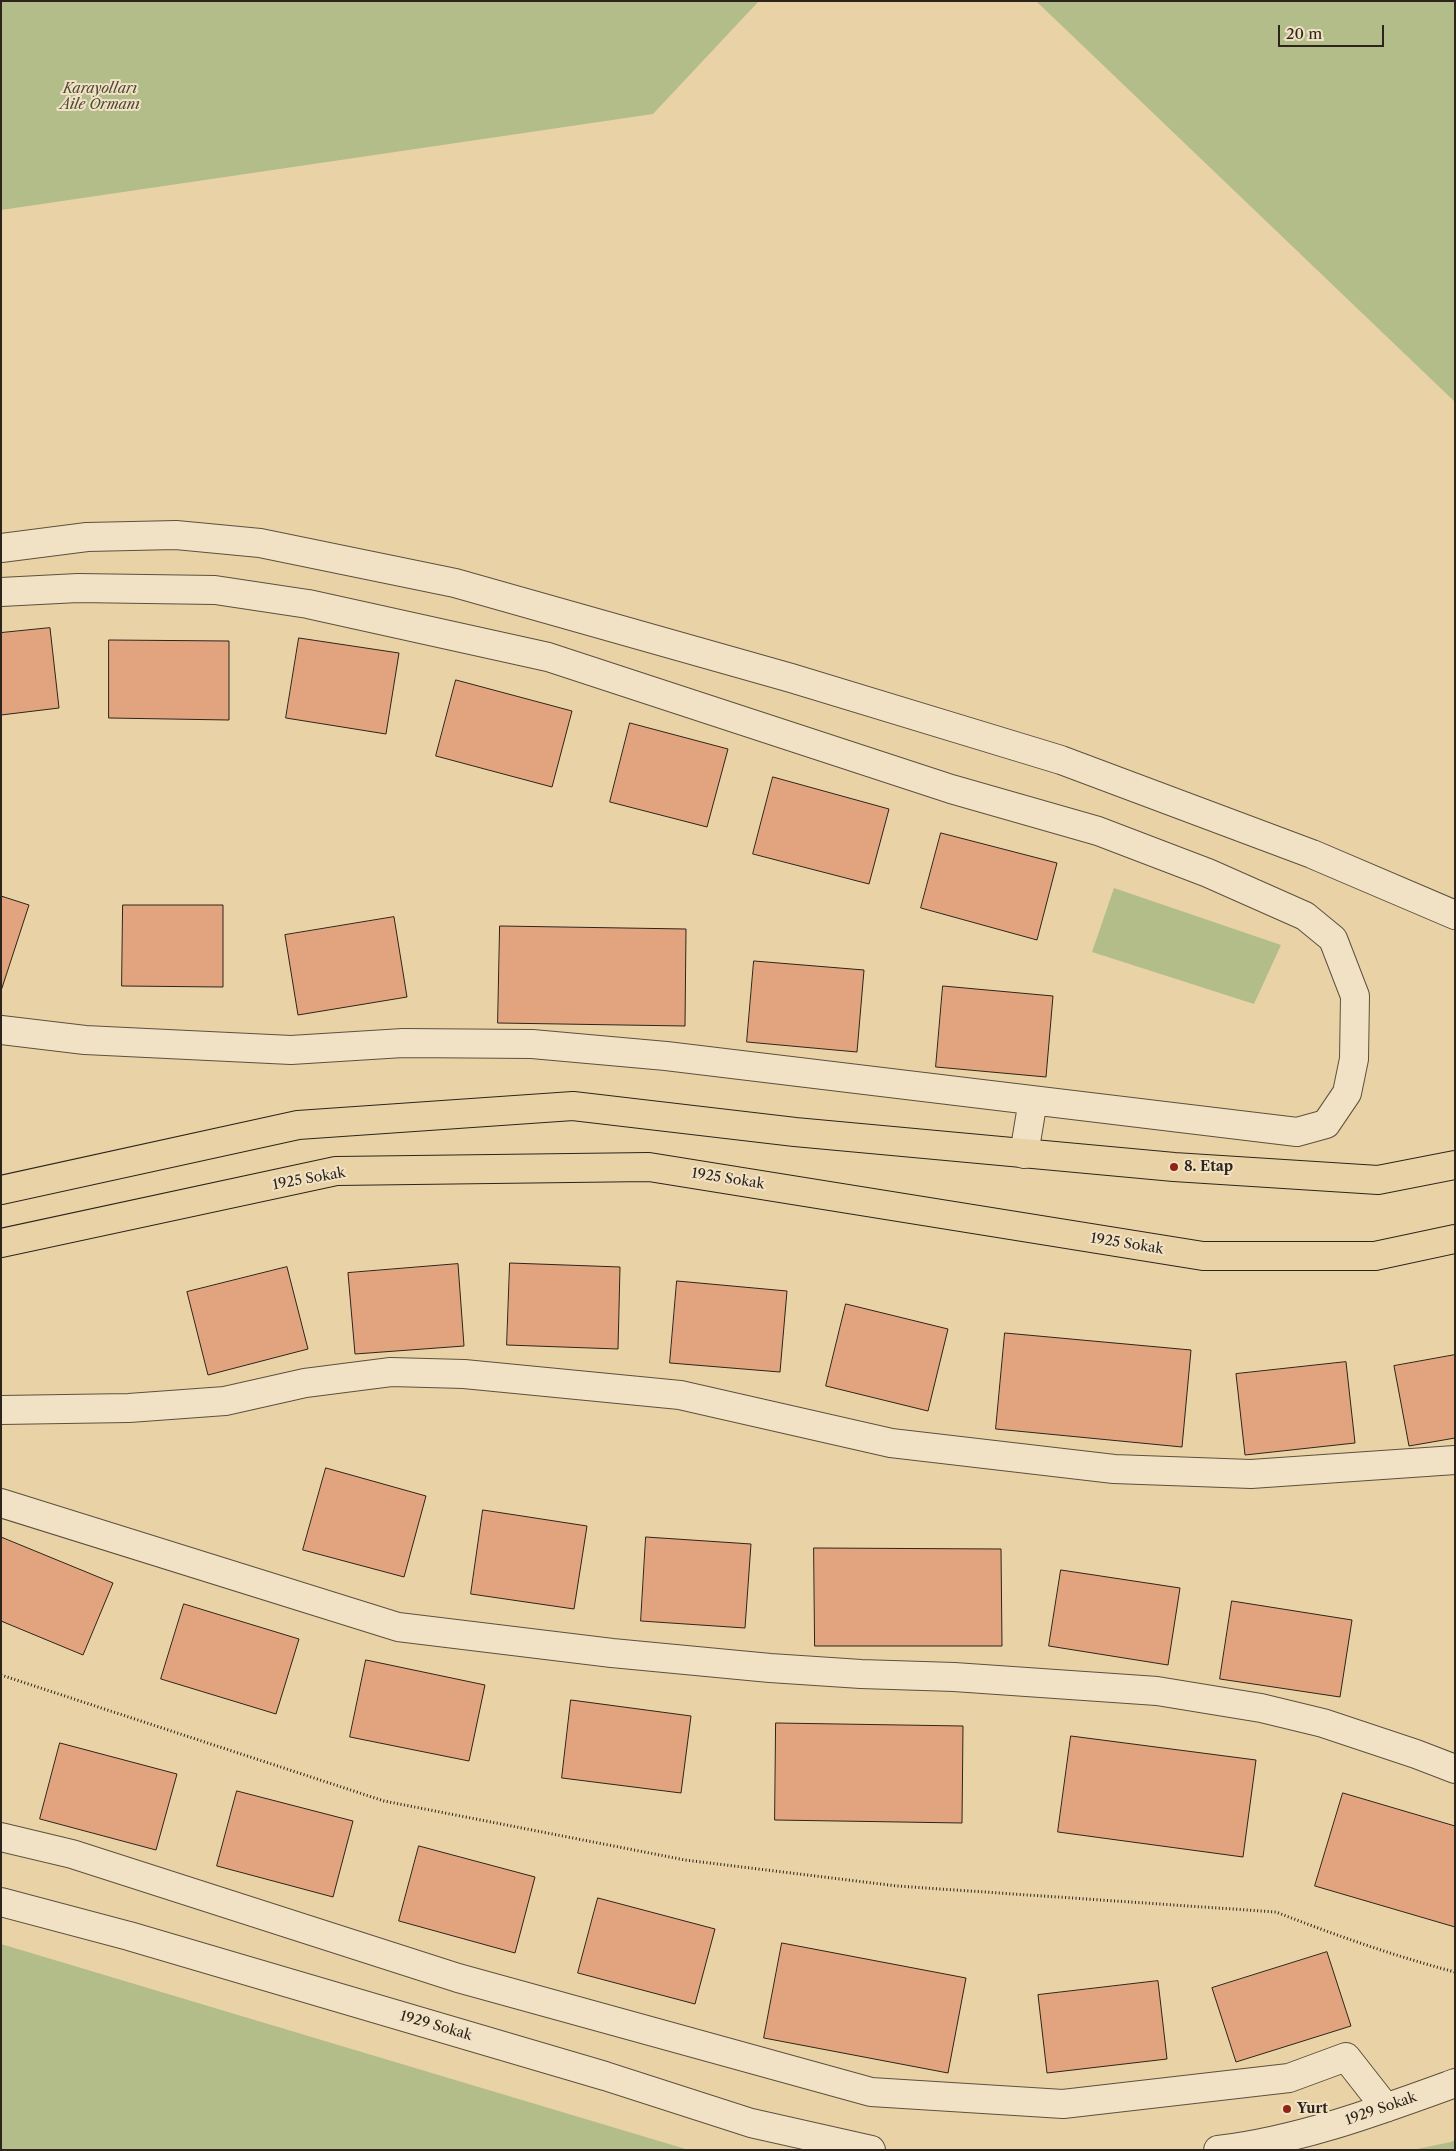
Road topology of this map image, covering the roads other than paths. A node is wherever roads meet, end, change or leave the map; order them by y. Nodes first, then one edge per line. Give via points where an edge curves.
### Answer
1 (1, 548) edge
2 (1, 592) edge
3 (1455, 915) edge
4 (1, 1030) edge
5 (1033, 1100) junction
6 (1024, 1154) junction
7 (1455, 1166) edge
8 (1, 1190) edge
9 (1455, 1239) edge
10 (1, 1243) edge
11 (1, 1410) edge
12 (1455, 1460) edge
13 (1, 1503) edge
14 (1455, 1770) edge
15 (1, 1837) edge
16 (1, 1902) edge
17 (1455, 2083) edge
18 (1386, 2108) junction
19 (872, 2150) edge
20 (1218, 2150) edge

1 - 3 street via 87,537 176,535 260,543 455,582 1060,760 1312,854
2 - 5 street via 78,588 215,590 308,604 548,657 951,789 1098,831 1208,873 1305,916 1333,939 1355,996 1354,1059 1347,1093 1326,1124 1297,1132
4 - 5 street via 85,1040 291,1050 403,1043 532,1044 666,1056
5 - 6 street
6 - 7 main road via 1149,1166 1378,1180
6 - 8 main road via 573,1106 298,1125
9 - 10 main road, 1925 Sokak via 1374,1256 1203,1256 649,1166 336,1171
11 - 12 street via 129,1408 225,1401 306,1383 391,1372 464,1374 680,1395 891,1443 1114,1469 1251,1474
13 - 14 street via 398,1627 770,1668 1157,1691 1260,1708 1323,1723
15 - 18 street via 72,1854 458,1978 871,2092 1063,2104 1289,2078 1346,2057
16 - 19 street, 1929 Sokak via 129,1936 605,2076 752,2124
17 - 18 street, 1929 Sokak
18 - 20 street, 1929 Sokak via 1252,2146

